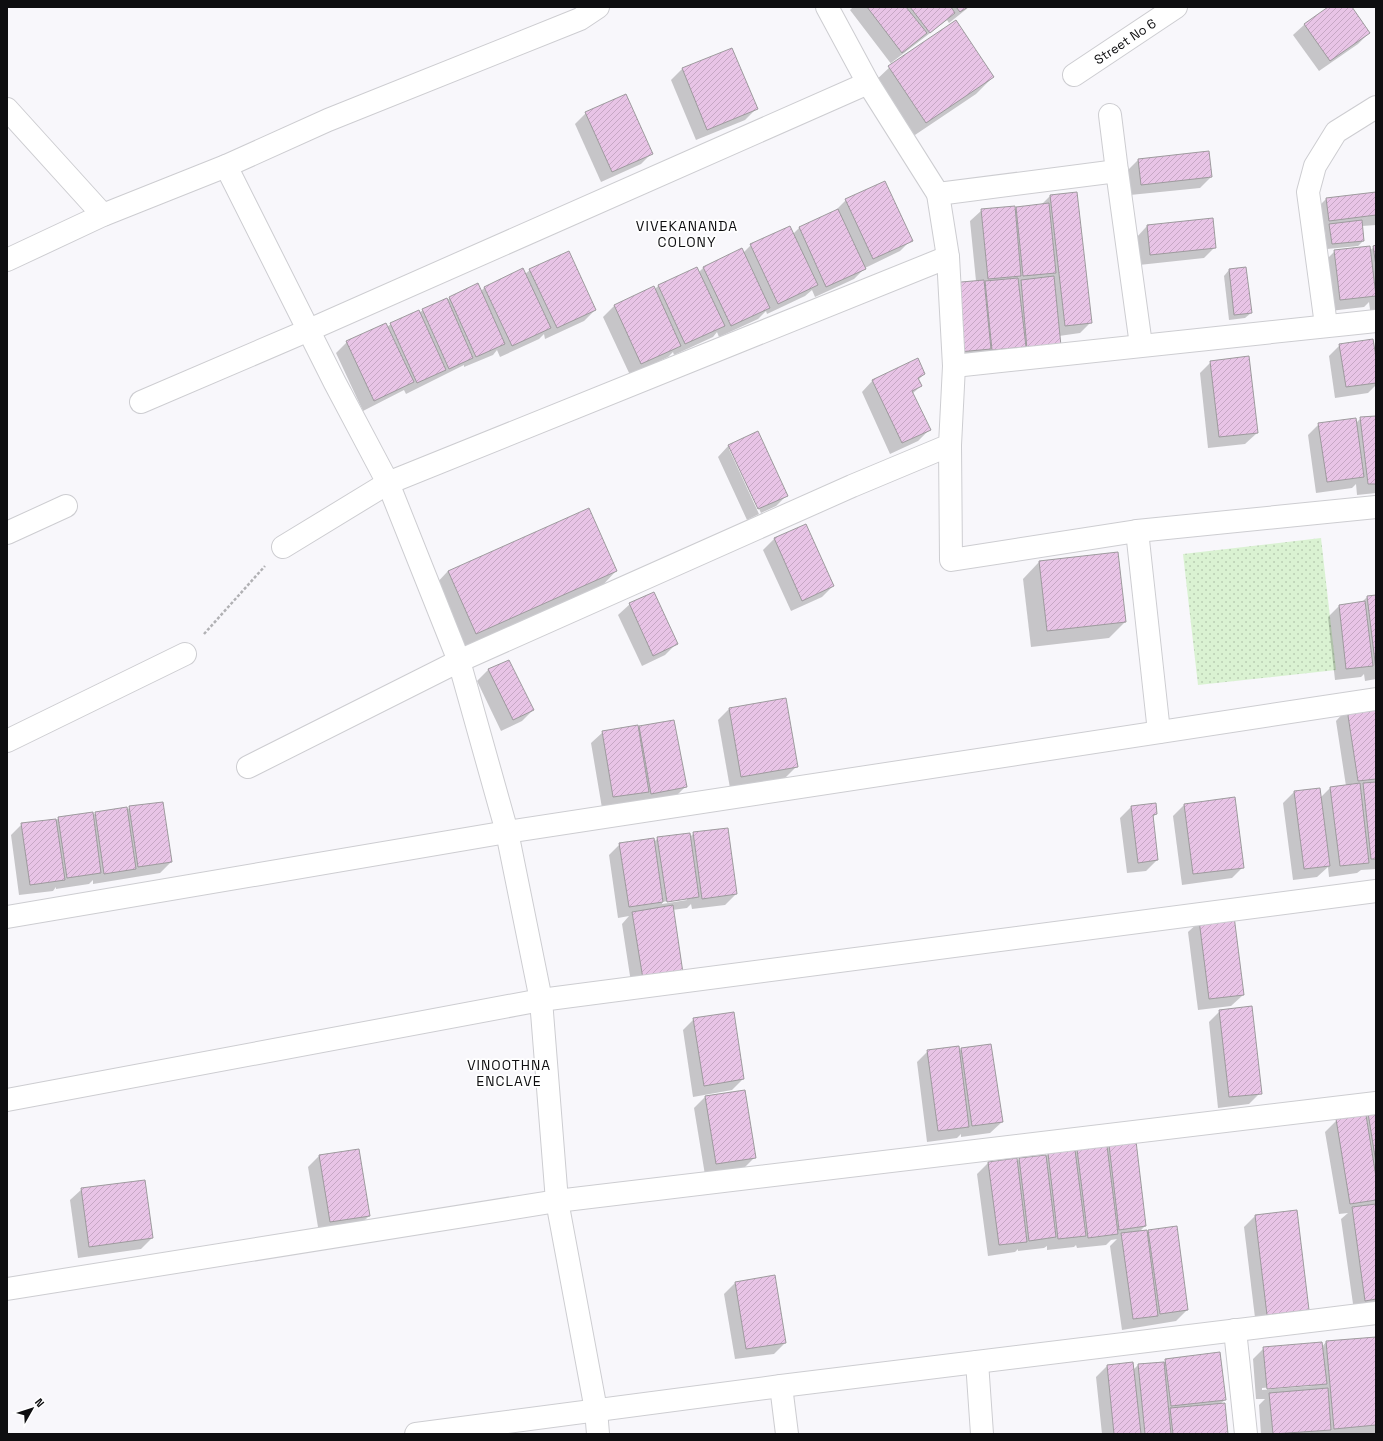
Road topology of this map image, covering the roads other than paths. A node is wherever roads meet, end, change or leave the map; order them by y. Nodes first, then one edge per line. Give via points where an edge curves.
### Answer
1 (598, 7) edge
2 (827, 7) edge
3 (1176, 7) edge
4 (1074, 75) dead end
5 (868, 83) junction
6 (1376, 107) edge
7 (7, 110) edge
8 (1110, 116) dead end
9 (226, 166) junction
10 (1117, 171) junction
11 (938, 194) junction
12 (103, 215) junction
13 (948, 258) junction
14 (7, 260) edge
15 (1376, 321) edge
16 (1326, 325) junction
17 (309, 330) junction
18 (1141, 346) junction
19 (954, 366) junction
20 (141, 402) dead end
21 (950, 445) junction
22 (388, 483) junction
23 (66, 506) dead end
24 (1376, 508) edge
25 (1137, 531) junction
26 (7, 533) edge
27 (283, 547) road end
28 (185, 654) road end
29 (459, 661) junction
30 (1376, 699) edge
31 (1159, 732) junction
32 (7, 741) edge
33 (248, 767) dead end
34 (507, 832) junction
35 (1376, 891) edge
36 (7, 917) edge
37 (541, 1000) junction
38 (7, 1100) edge
39 (1376, 1103) edge
40 (557, 1201) junction
41 (7, 1289) edge
42 (1376, 1313) edge
43 (1235, 1330) junction
44 (977, 1362) junction
45 (781, 1386) junction
46 (596, 1410) junction
47 (416, 1434) edge
48 (598, 1434) edge
49 (787, 1434) edge
50 (982, 1434) edge
51 (1246, 1434) edge

1 - 9 street via 580,20 328,120
2 - 5 street
3 - 4 street, Street No 6
5 - 11 street
5 - 17 street
6 - 16 street via 1336,132 1315,166 1308,192
7 - 12 street
8 - 10 street
9 - 12 street
9 - 17 street
10 - 11 street
10 - 18 street
11 - 13 street
12 - 14 street
13 - 19 street
13 - 22 street
15 - 16 street
16 - 18 street
17 - 20 street
17 - 22 street
18 - 19 street
19 - 21 street
21 - 25 street via 952,560
21 - 29 street
22 - 27 street
22 - 29 street
23 - 26 street
24 - 25 street
25 - 31 street
28 - 32 street
29 - 33 street
29 - 34 street
30 - 31 street
31 - 34 street
34 - 36 street
34 - 37 street
35 - 37 street
37 - 38 street
37 - 40 street
39 - 40 street
40 - 41 street
40 - 46 street
42 - 43 street
43 - 44 street
43 - 51 street
44 - 45 street
44 - 50 street
45 - 46 street
45 - 49 street
46 - 47 street
46 - 48 street

